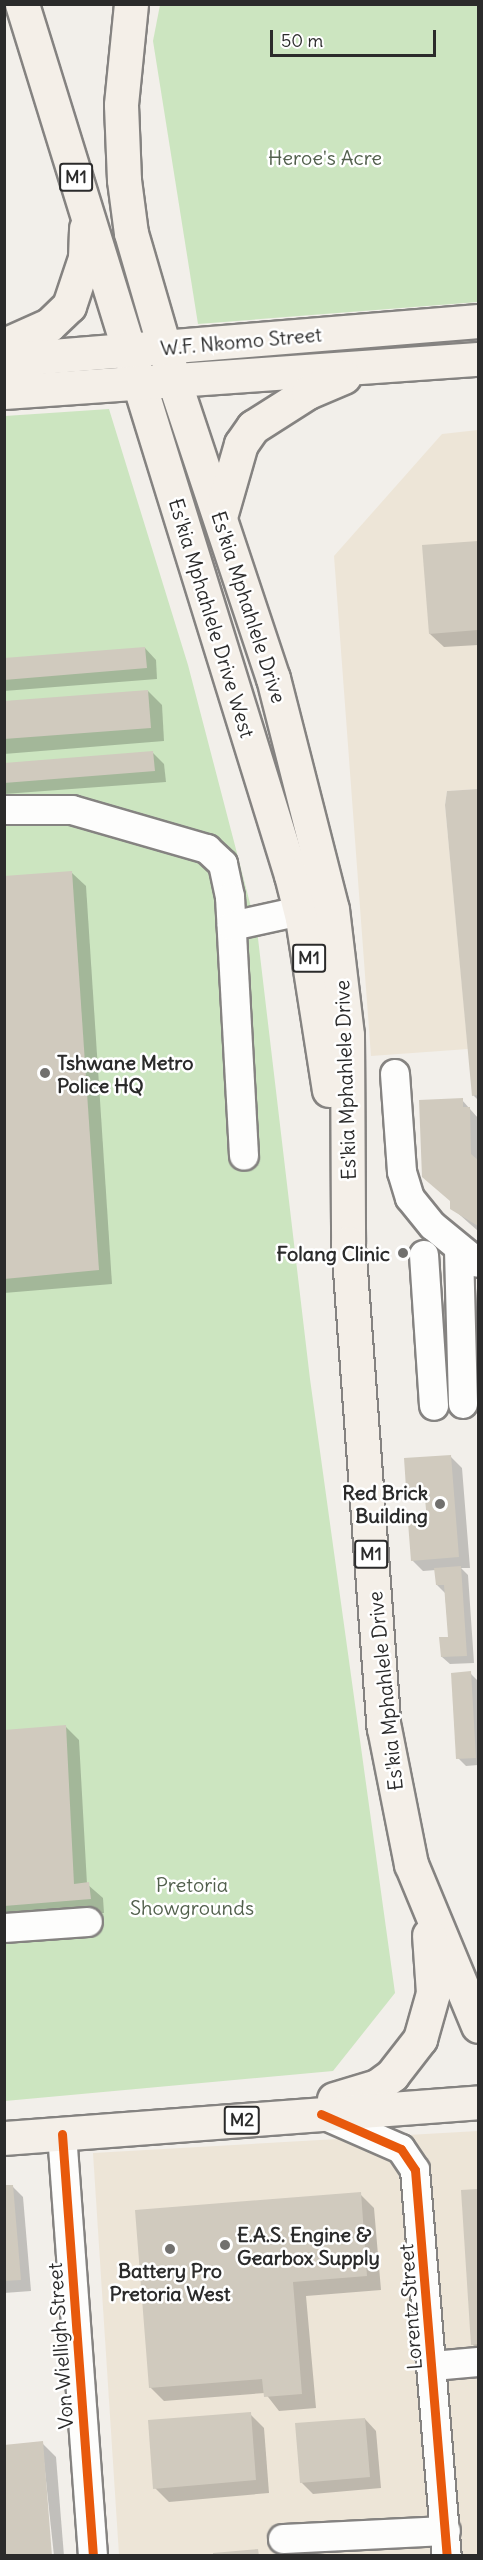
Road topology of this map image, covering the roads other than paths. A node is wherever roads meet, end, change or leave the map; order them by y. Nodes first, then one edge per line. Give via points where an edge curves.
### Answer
1 (22, 4) edge
2 (130, 4) edge
3 (84, 201) junction
4 (478, 321) edge
5 (4, 345) edge
6 (165, 347) junction
7 (129, 350) junction
8 (478, 359) edge
9 (4, 360) edge
10 (364, 368) junction
11 (174, 381) junction
12 (139, 383) junction
13 (4, 392) edge
14 (220, 517) junction
15 (4, 810) edge
16 (300, 911) junction
17 (231, 926) junction
18 (395, 1074) dead end
19 (244, 1156) dead end
20 (348, 1243) junction
21 (424, 1255) dead end
22 (469, 1256) edge
23 (463, 1404) dead end
24 (434, 1407) dead end
25 (411, 1864) junction
26 (88, 1922) dead end
27 (4, 1928) edge
28 (478, 2026) edge
29 (478, 2102) edge
30 (321, 2114) junction
31 (236, 2121) junction
32 (62, 2134) junction
33 (4, 2138) edge
34 (478, 2362) edge
35 (433, 2366) junction
36 (283, 2539) dead end
37 (447, 2543) edge
38 (93, 2556) edge

1 - 3 main road, Es'kia Mphahlele Drive West / M1
2 - 6 main road, Es'kia Mphahlele Drive / M1 via 122,105 124,180 131,233
3 - 5 main road via 85,258 69,306 49,325
3 - 7 main road, Es'kia Mphahlele Drive West / M1
4 - 6 main road, W.F. Nkomo Street
6 - 7 main road, W.F. Nkomo Street
6 - 11 main road, Es'kia Mphahlele Drive / M1
7 - 9 main road, W.F. Nkomo Street
7 - 12 main road, Es'kia Mphahlele Drive West / M1
8 - 10 main road, W.F. Nkomo Street
10 - 11 main road, W.F. Nkomo Street
10 - 14 main road via 308,392 253,427 241,444
11 - 12 main road, W.F. Nkomo Street
11 - 14 main road, Es'kia Mphahlele Drive / M1
12 - 13 main road, W.F. Nkomo Street
12 - 16 main road, Es'kia Mphahlele Drive West / M1
14 - 20 main road, Es'kia Mphahlele Drive / M1 via 273,678 332,909 349,1084
15 - 17 street via 72,810 207,849 223,864
16 - 17 street
16 - 20 main road, Es'kia Mphahlele Drive West / M1 via 323,1041
17 - 19 street
18 - 22 street via 402,1172 410,1198
20 - 25 main road, Es'kia Mphahlele Drive / M1 via 384,1728
21 - 24 street
22 - 23 street
25 - 28 main road, Es'kia Mphahlele Drive / M1
25 - 31 main road via 431,1944 434,1973 427,2025 412,2052 392,2075 363,2093
26 - 27 street
29 - 30 main road, M2
30 - 31 main road, M2
30 - 35 street, Lorentz Street via 401,2149 415,2170
31 - 32 main road, M2
32 - 33 main road, M2
32 - 38 street, Von Wielligh Street
34 - 35 street
35 - 37 street, Lorentz Street
36 - 37 street

